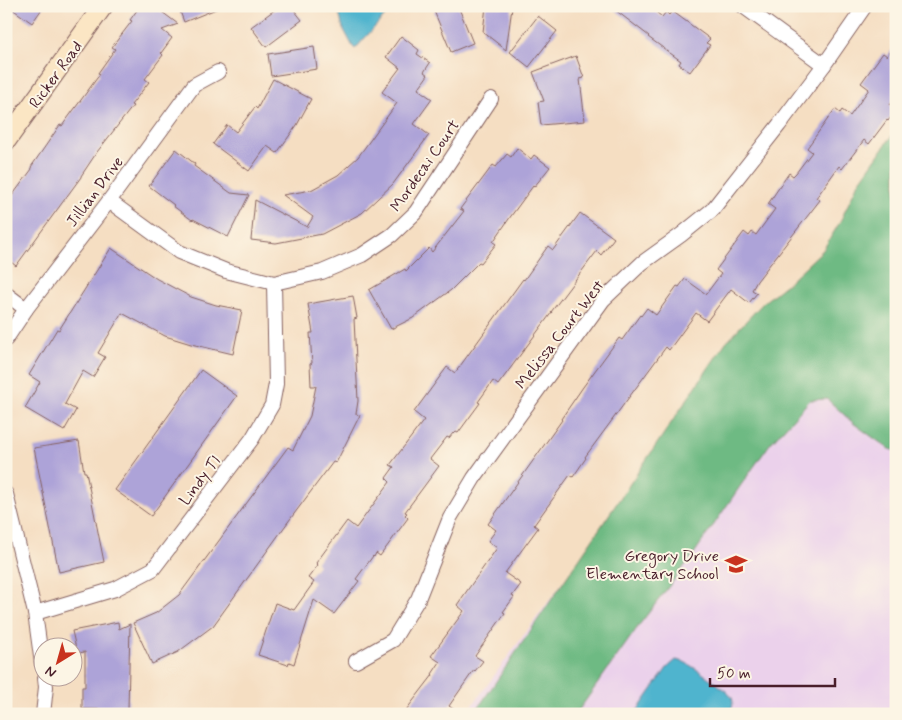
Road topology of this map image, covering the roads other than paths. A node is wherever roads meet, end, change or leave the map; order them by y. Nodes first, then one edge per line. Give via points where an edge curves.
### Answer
1 (103, 6) edge
2 (743, 6) edge
3 (865, 6) edge
4 (824, 65) junction
5 (218, 72) dead end
6 (491, 99) dead end
7 (6, 140) edge
8 (109, 201) junction
9 (274, 283) junction
10 (6, 294) edge
11 (26, 309) junction
12 (6, 339) edge
13 (7, 500) edge
14 (35, 613) junction
15 (38, 638) edge
16 (356, 661) dead end
17 (46, 688) edge
18 (43, 714) edge

1 - 7 street, Ricker Road
2 - 4 street
3 - 4 street, Melissa Court West
4 - 16 street, Melissa Court West via 712,210 642,263 604,300 474,478 450,518 418,599 393,640
5 - 8 street, Jillian Drive via 194,85
6 - 9 street, Mordecai Court via 416,212 392,235 362,255 322,272
8 - 9 street, Mordecai Court via 179,252 226,271
8 - 11 street, Jillian Drive
9 - 14 street, Lindy Tl via 276,384 272,405 252,439 153,569 115,589
10 - 11 street
11 - 12 street, Jillian Drive
13 - 14 street
14 - 15 street
17 - 18 street

